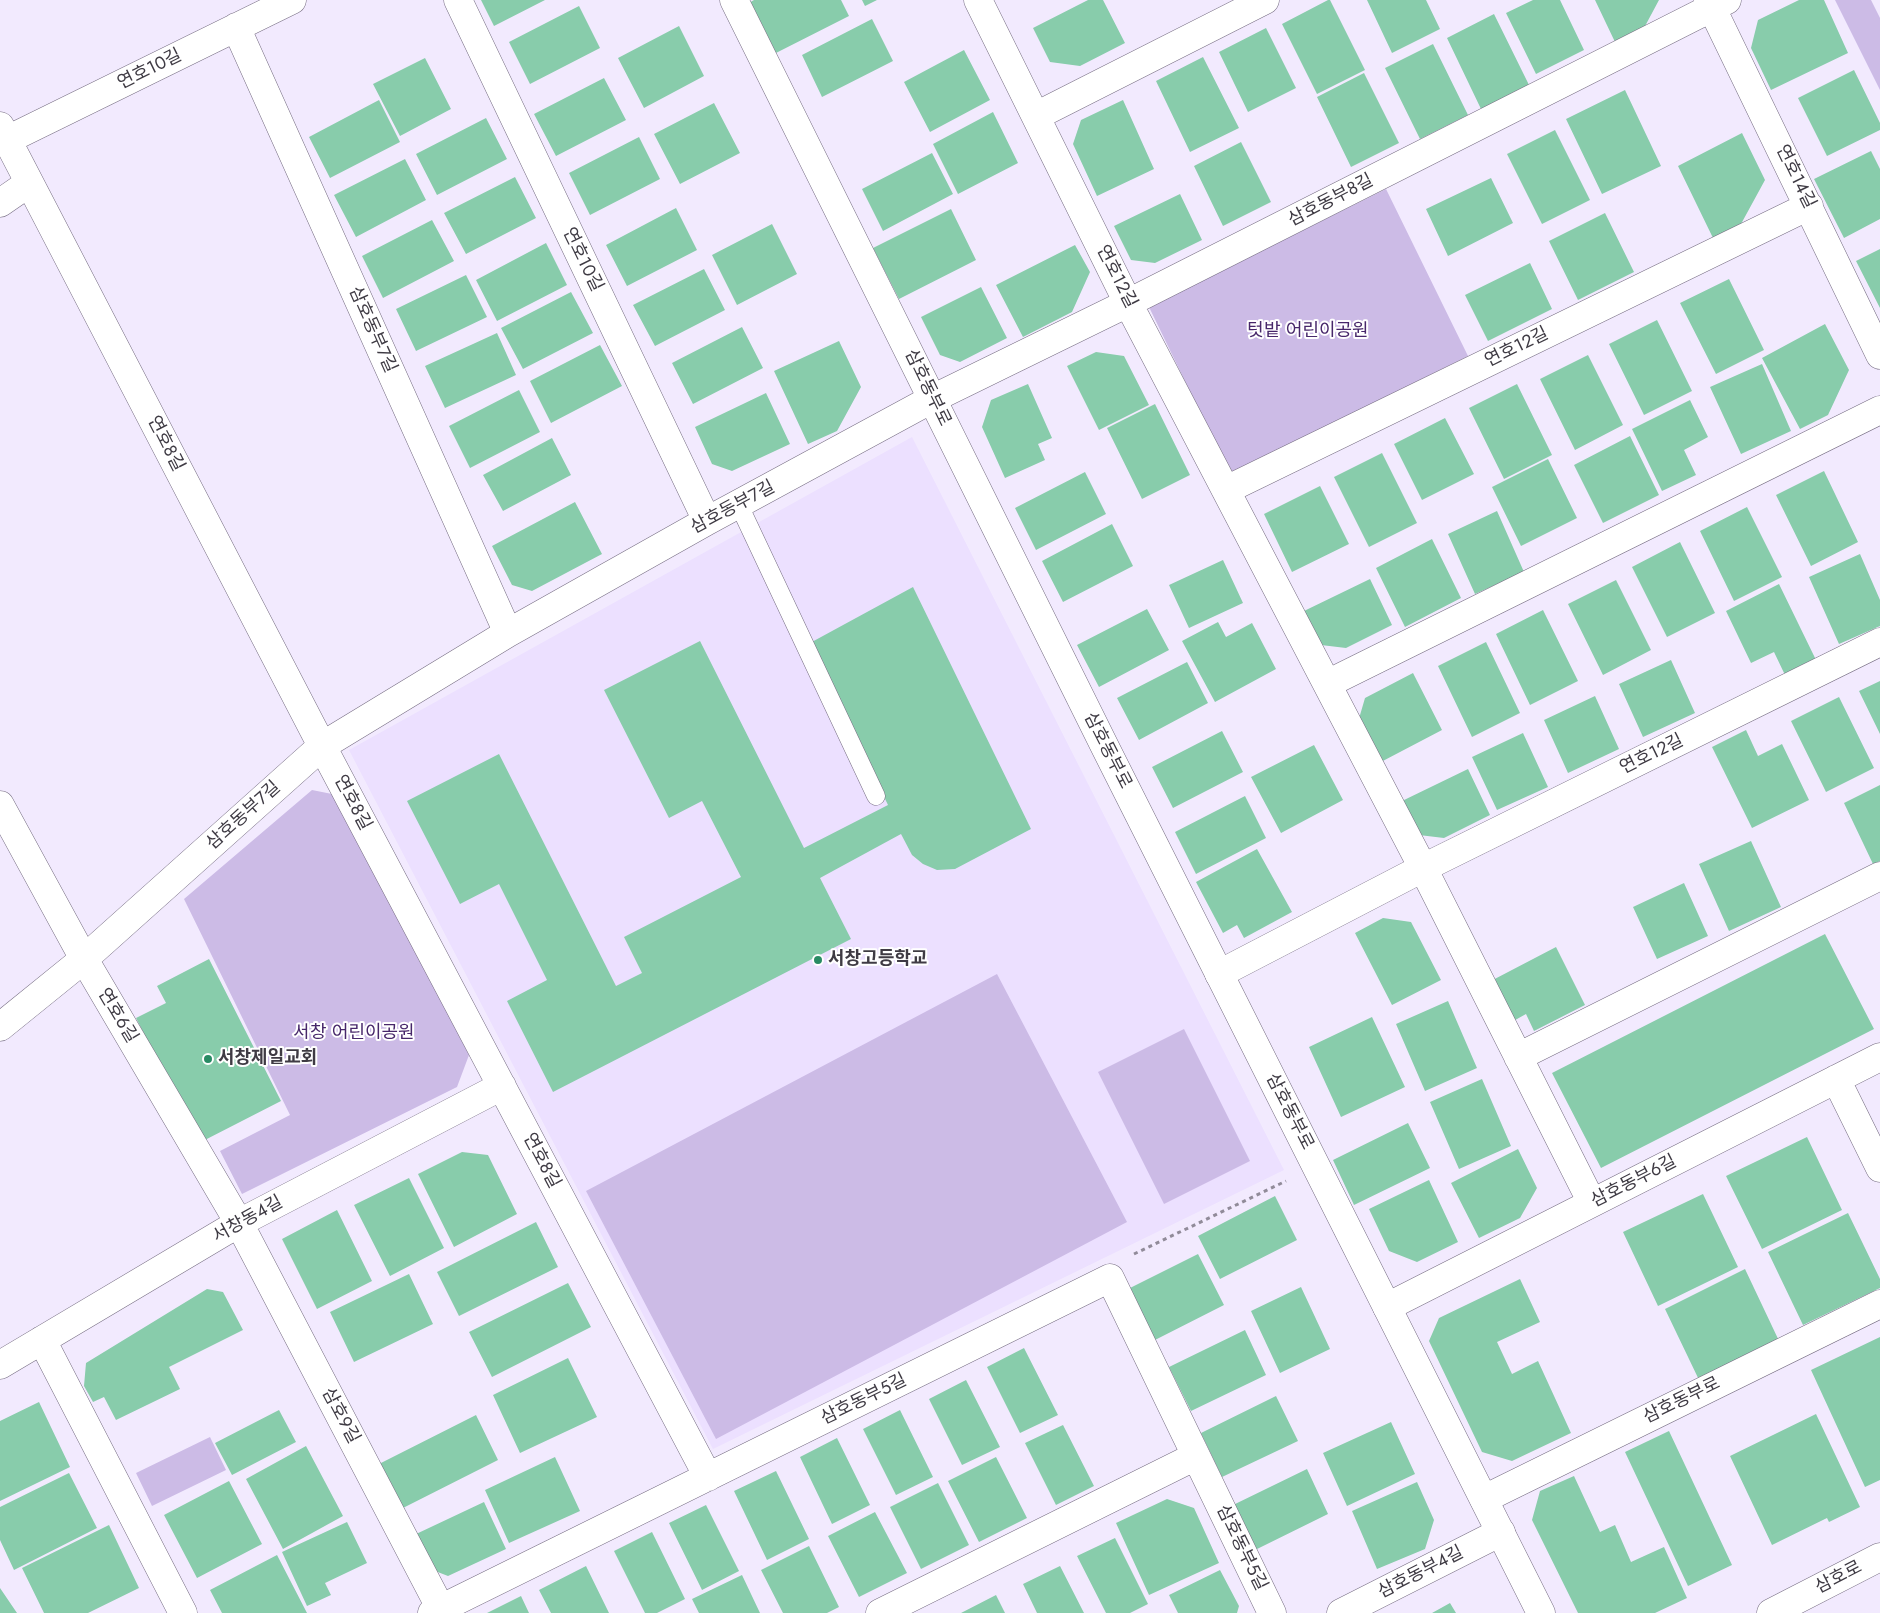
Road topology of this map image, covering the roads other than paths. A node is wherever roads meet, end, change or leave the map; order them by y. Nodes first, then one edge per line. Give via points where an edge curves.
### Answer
1 (292, 0) edge
2 (458, 0) edge
3 (734, 0) edge
4 (978, 0) edge
5 (1265, 0) edge
6 (1716, 3) edge
7 (236, 27) junction
8 (1036, 116) junction
9 (4, 133) edge
10 (29, 183) junction
11 (0, 203) edge
12 (1809, 206) junction
13 (1128, 303) junction
14 (1880, 355) edge
15 (932, 399) junction
16 (1880, 410) edge
17 (1226, 490) junction
18 (739, 505) junction
19 (707, 521) junction
20 (508, 633) junction
21 (1880, 642) edge
22 (1328, 684) junction
23 (322, 746) junction
24 (876, 796) dead end
25 (0, 805) edge
26 (1423, 868) junction
27 (1880, 876) edge
28 (84, 960) junction
29 (1219, 974) junction
30 (0, 1026) edge
31 (1518, 1057) junction
32 (1880, 1057) edge
33 (1836, 1079) junction
34 (502, 1086) junction
35 (1880, 1168) edge
36 (1592, 1203) junction
37 (239, 1223) junction
38 (1880, 1304) edge
39 (1387, 1307) junction
40 (42, 1340) junction
41 (0, 1365) edge
42 (1196, 1456) junction
43 (708, 1477) junction
44 (1484, 1499) junction
45 (1501, 1532) junction
46 (1880, 1557) edge
47 (439, 1612) edge
48 (183, 1613) edge
49 (880, 1613) edge
50 (1272, 1613) edge
51 (1341, 1613) edge
52 (1541, 1613) edge
53 (1771, 1613) edge

1 - 7 street, 연호10길
2 - 19 street, 연호10길
3 - 15 street, 삼호동부로
4 - 8 street, 연호12길
5 - 8 street
6 - 12 street, 연호14길
6 - 13 street, 삼호동부8길
7 - 9 street, 연호10길
7 - 20 street, 삼호동부7길
8 - 13 street, 연호12길
9 - 10 street, 연호8길
10 - 11 street
10 - 23 street, 연호8길
12 - 14 street, 연호14길
12 - 17 street, 연호12길
13 - 15 street, 삼호동부8길
13 - 17 street, 연호12길
15 - 18 street, 삼호동부7길
15 - 29 street, 삼호동부로
16 - 22 street
17 - 22 street, 연호12길
18 - 19 street, 삼호동부7길
18 - 24 lane
19 - 20 street, 삼호동부7길
20 - 23 street, 삼호동부7길
21 - 26 street, 연호12길
22 - 26 street, 연호12길
23 - 28 street, 삼호동부7길
23 - 34 street, 연호8길
25 - 28 street, 연호6길
26 - 29 street
26 - 31 street, 연호12길
27 - 31 street
28 - 30 street, 삼호동부7길
28 - 37 street, 연호6길
29 - 39 street, 삼호동부로
31 - 36 street, 연호12길
32 - 33 street, 삼호동부6길
33 - 35 street
33 - 36 street, 삼호동부6길
34 - 37 street, 서창동4길
34 - 43 street, 연호8길
36 - 39 street, 삼호동부6길
37 - 40 street, 서창동4길
37 - 47 street, 삼호9길
38 - 44 street, 삼호동부로
39 - 44 street, 삼호동부로
40 - 41 street, 서창동4길
40 - 48 street
42 - 43 street, 삼호동부5길 via 1110,1278
42 - 49 street
42 - 50 street, 삼호동부5길
43 - 47 street, 삼호동부5길
44 - 45 street, 삼호동부로
45 - 51 street, 삼호동부4길
45 - 52 street, 삼호동부로
46 - 53 street, 삼호로

